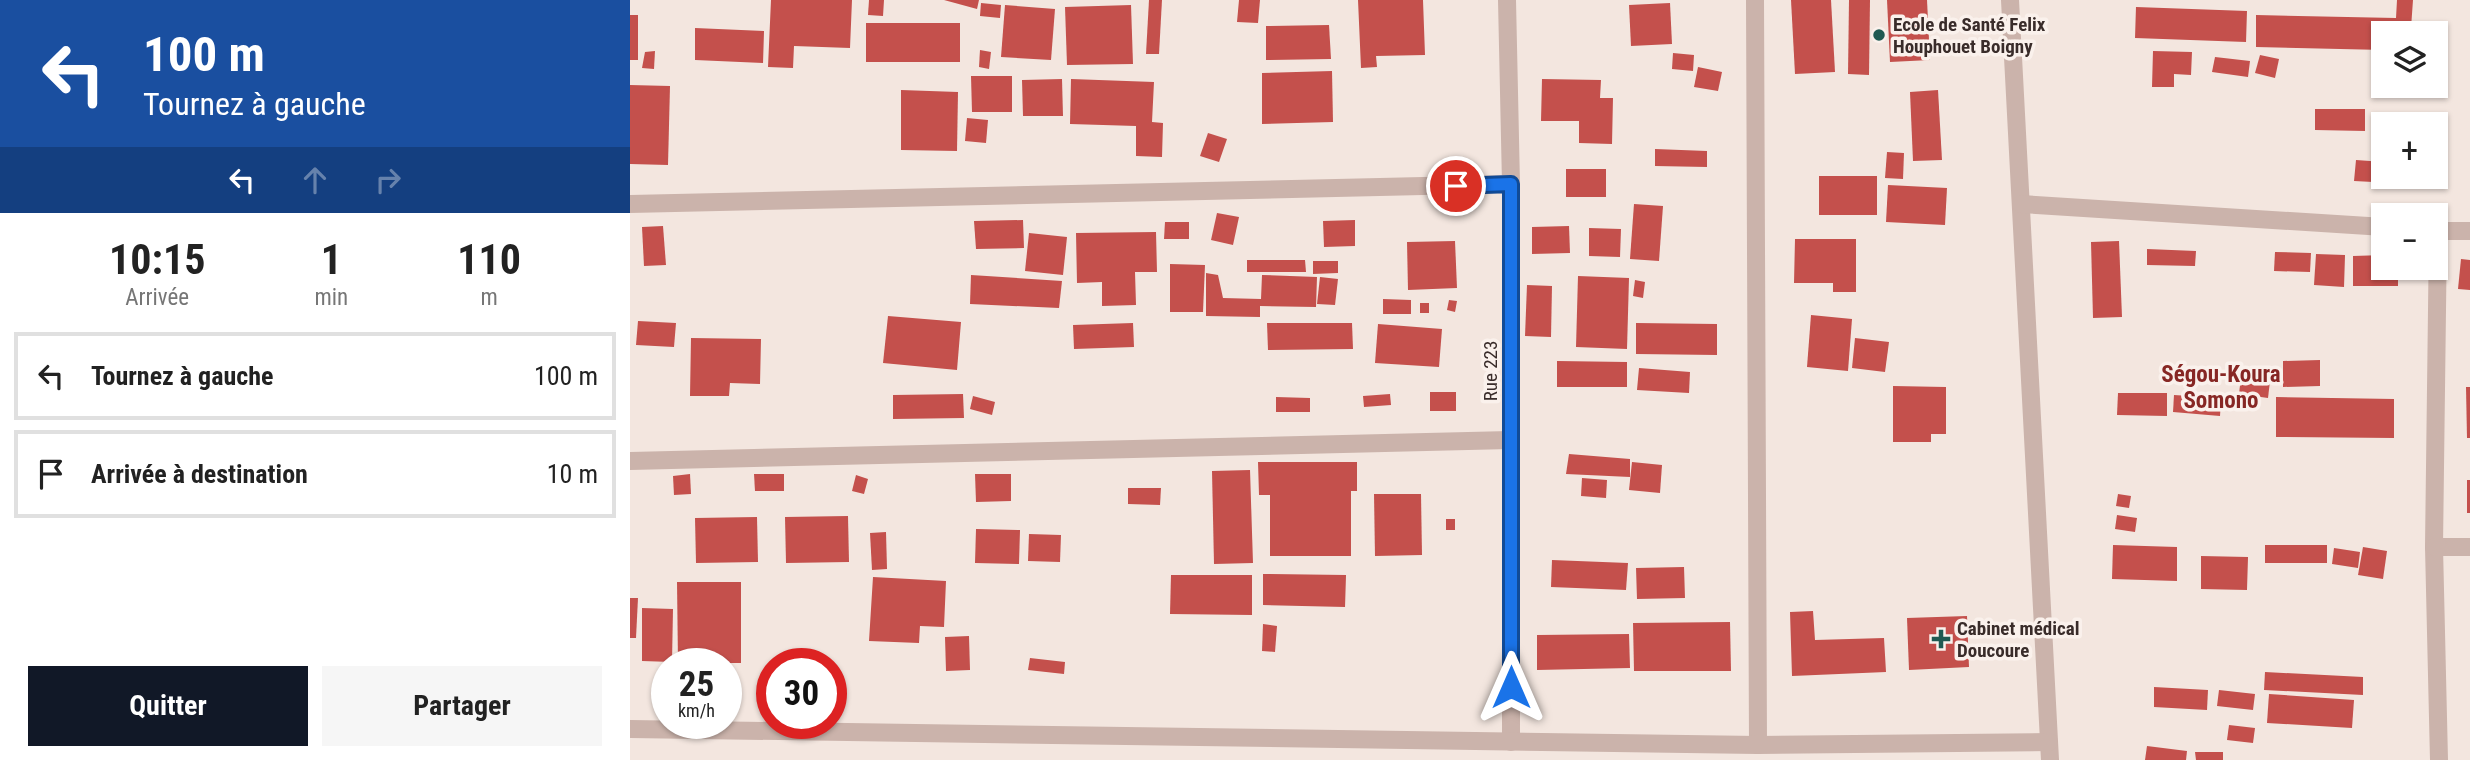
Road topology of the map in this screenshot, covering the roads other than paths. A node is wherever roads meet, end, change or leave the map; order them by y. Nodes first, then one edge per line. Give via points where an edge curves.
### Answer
1 (1507, 0) edge
2 (1755, 0) edge
3 (2010, 0) edge
4 (1511, 184) junction
5 (630, 204) edge
6 (2021, 204) junction
7 (2371, 226) edge
8 (2448, 231) edge
9 (2470, 231) edge
10 (2437, 280) edge
11 (1510, 440) junction
12 (630, 461) edge
13 (2434, 547) junction
14 (2470, 547) edge
15 (630, 729) edge
16 (1511, 742) junction
17 (1758, 745) junction
18 (2049, 751) edge
19 (2439, 760) edge

1 - 4 street, Rue 223
2 - 17 street
3 - 6 street
4 - 5 street
4 - 11 street, Rue 223
6 - 7 street
6 - 18 street
8 - 9 street
10 - 13 street
11 - 12 street
11 - 16 street, Rue 223
13 - 14 street
13 - 19 street
15 - 16 street
16 - 17 street
17 - 18 street

